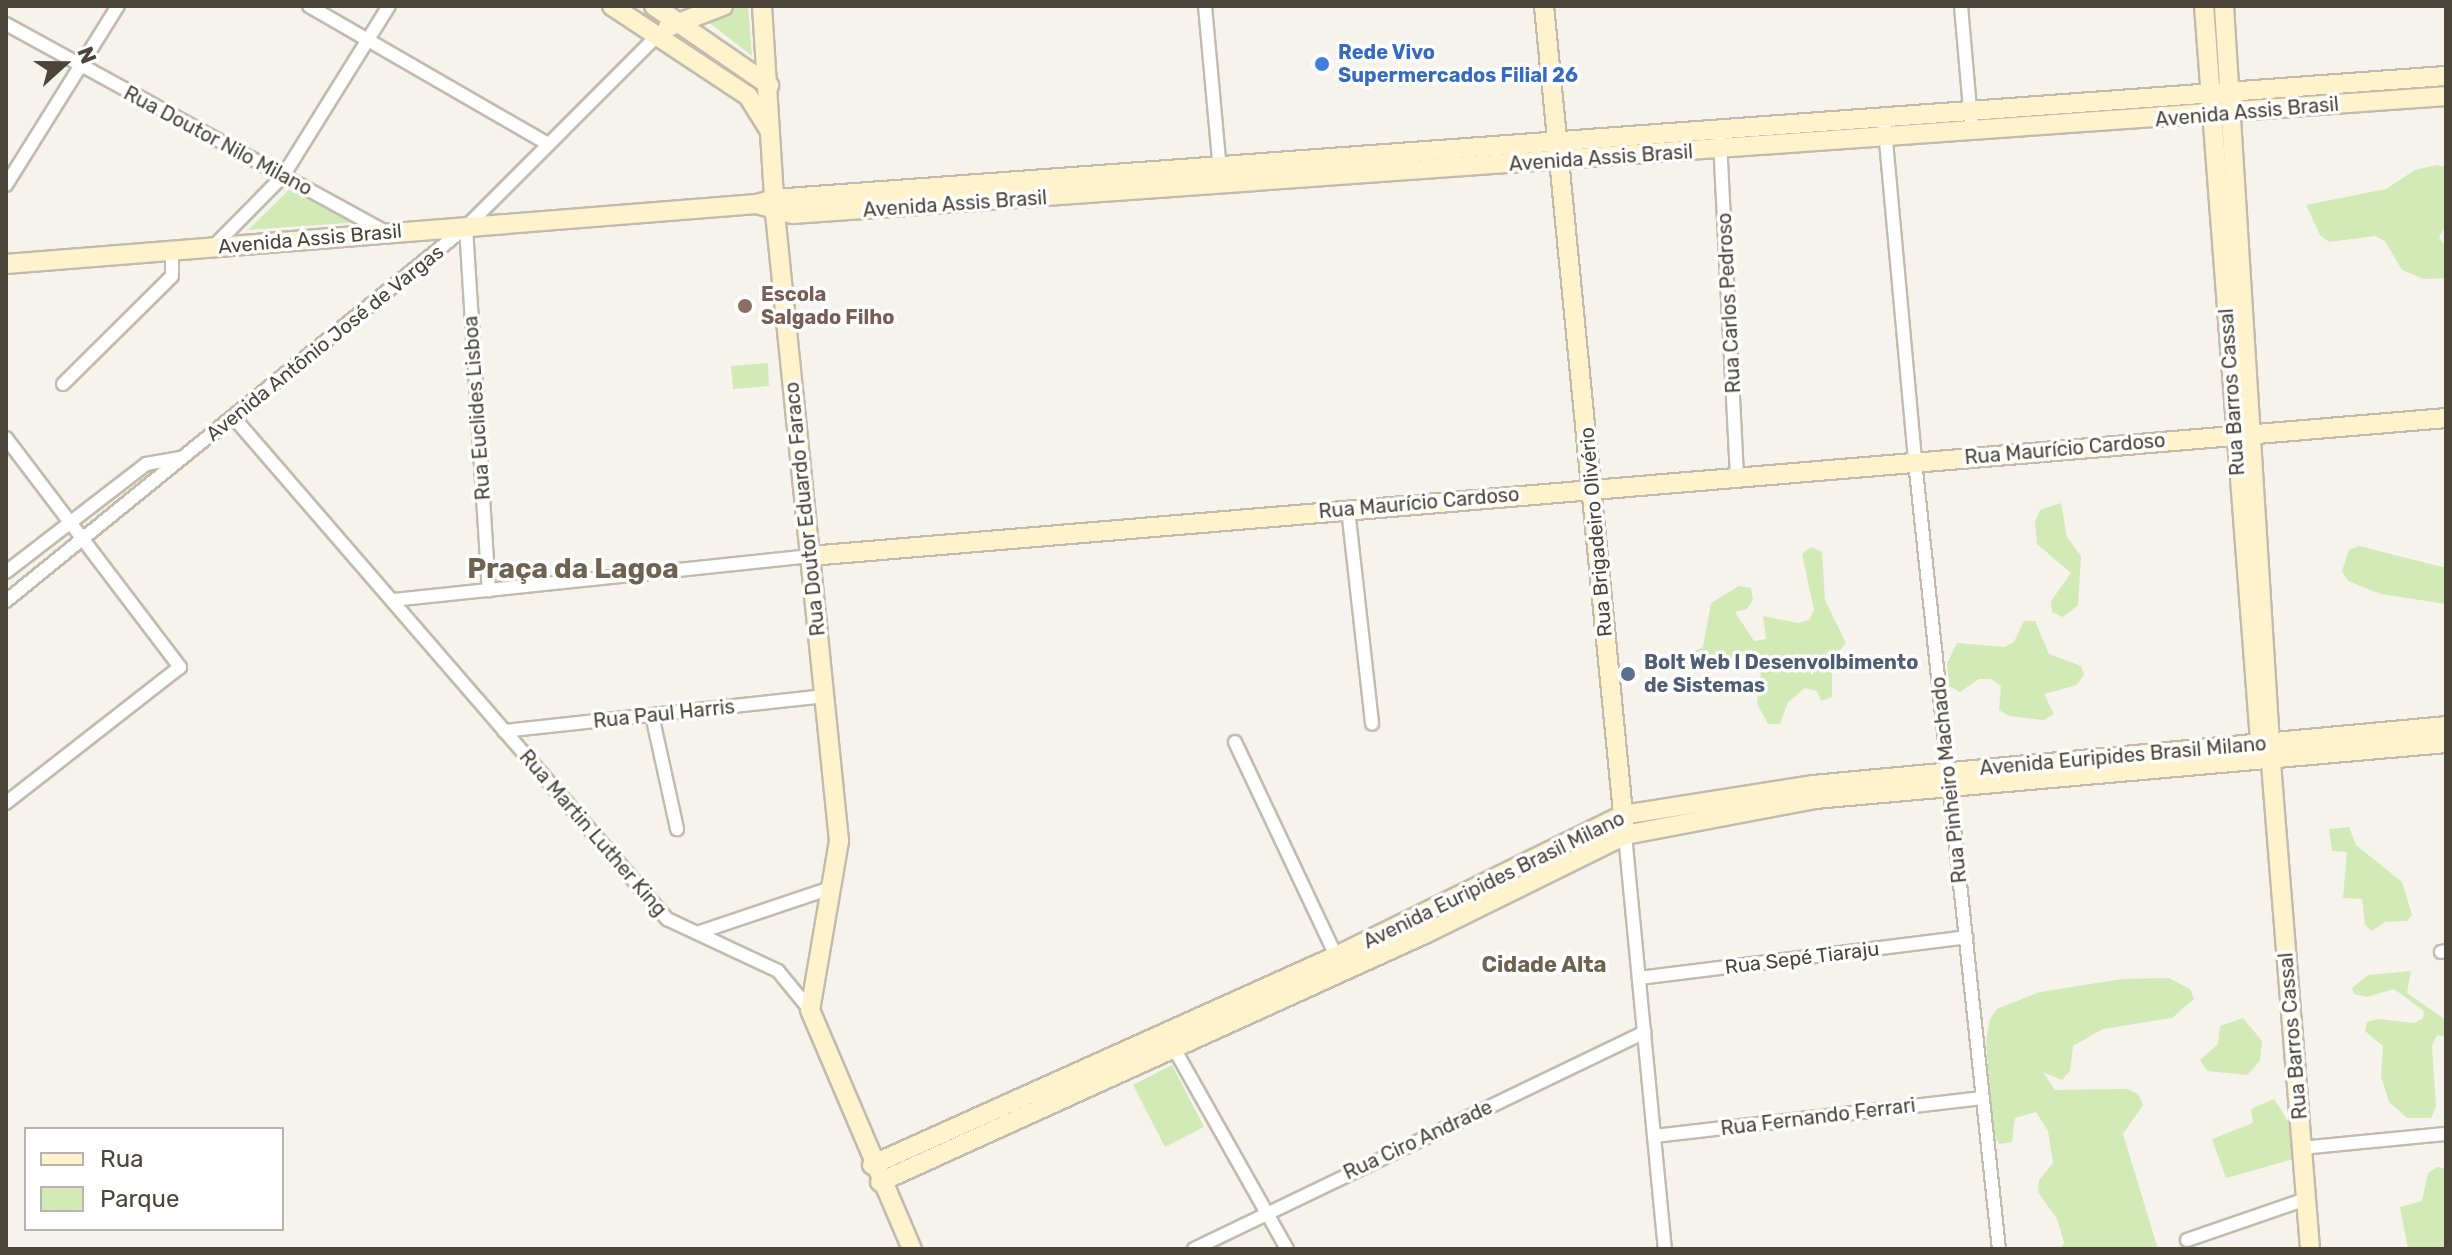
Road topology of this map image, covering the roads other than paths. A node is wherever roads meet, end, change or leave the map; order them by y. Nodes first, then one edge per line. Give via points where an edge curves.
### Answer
1 (118, 6) edge
2 (309, 6) edge
3 (389, 6) edge
4 (612, 6) edge
5 (654, 6) edge
6 (723, 6) edge
7 (762, 6) edge
8 (1205, 6) edge
9 (1544, 6) edge
10 (1961, 6) edge
11 (2204, 6) edge
12 (2224, 6) edge
13 (675, 21) junction
14 (6, 24) edge
15 (656, 37) junction
16 (369, 40) junction
17 (83, 68) junction
18 (2446, 76) edge
19 (769, 85) junction
20 (2336, 85) junction
21 (2231, 91) junction
22 (2211, 92) junction
23 (2446, 96) edge
24 (2338, 105) junction
25 (1969, 112) junction
26 (2234, 114) junction
27 (2212, 116) junction
28 (1884, 119) junction
29 (1720, 130) junction
30 (1972, 133) junction
31 (771, 136) junction
32 (1886, 139) junction
33 (548, 144) junction
34 (1721, 149) junction
35 (1560, 152) junction
36 (1346, 158) junction
37 (1220, 167) junction
38 (283, 176) junction
39 (1347, 177) junction
40 (6, 185) edge
41 (1078, 186) junction
42 (1221, 186) junction
43 (769, 205) junction
44 (466, 227) junction
45 (388, 233) junction
46 (213, 247) junction
47 (172, 251) junction
48 (6, 264) edge
49 (2244, 286) junction
50 (2224, 287) junction
51 (63, 384) dead end
52 (2446, 418) edge
53 (235, 419) junction
54 (2244, 434) junction
55 (6, 438) edge
56 (183, 458) junction
57 (1915, 461) junction
58 (1737, 475) junction
59 (118, 486) junction
60 (1592, 487) junction
61 (131, 502) junction
62 (1348, 509) junction
63 (69, 524) junction
64 (82, 543) junction
65 (810, 556) junction
66 (6, 572) edge
67 (489, 590) junction
68 (393, 600) junction
69 (6, 601) edge
70 (824, 696) junction
71 (652, 715) junction
72 (1372, 724) dead end
73 (2446, 726) edge
74 (504, 731) junction
75 (1235, 742) dead end
76 (2446, 743) edge
77 (2268, 757) junction
78 (1949, 780) junction
79 (1814, 792) junction
80 (6, 803) edge
81 (1623, 815) junction
82 (677, 829) dead end
83 (1625, 835) junction
84 (831, 888) junction
85 (1423, 925) junction
86 (700, 932) junction
87 (1966, 937) junction
88 (1336, 956) junction
89 (1639, 978) junction
90 (1246, 1005) junction
91 (810, 1010) junction
92 (1644, 1032) junction
93 (1166, 1033) junction
94 (1175, 1050) junction
95 (1111, 1057) junction
96 (1118, 1075) junction
97 (1983, 1098) junction
98 (986, 1113) junction
99 (995, 1131) junction
100 (2446, 1134) edge
101 (1654, 1136) junction
102 (2302, 1148) junction
103 (872, 1165) junction
104 (880, 1182) junction
105 (2306, 1199) junction
106 (1266, 1212) junction
107 (2187, 1240) dead end
108 (912, 1249) edge
109 (1194, 1249) edge
110 (1287, 1249) edge
111 (1665, 1249) edge
112 (1999, 1249) edge
113 (2310, 1249) edge

1 - 17 street
2 - 16 street
3 - 16 street
4 - 15 main road
5 - 13 main road
6 - 13 main road
7 - 19 main road, Rua Doutor Eduardo Faraco
8 - 37 street
9 - 35 main road, Rua Brigadeiro Olivério
10 - 25 street
11 - 22 main road, Rua Barros Cassal
12 - 21 main road, Rua Barros Cassal
13 - 15 main road
13 - 19 main road
14 - 17 street, Rua Doutor Nilo Milano
15 - 31 main road via 748,96
15 - 33 street, Avenida Antônio José de Vargas
16 - 33 street
16 - 38 street
17 - 38 street, Rua Doutor Nilo Milano
17 - 40 street
18 - 20 main road, Avenida Assis Brasil
19 - 31 main road, Rua Doutor Eduardo Faraco
20 - 21 main road, Avenida Assis Brasil
20 - 24 main road
21 - 22 main road, Avenida Assis Brasil
21 - 26 main road, Rua Barros Cassal
22 - 25 main road, Avenida Assis Brasil
22 - 27 main road, Rua Barros Cassal
23 - 24 main road, Avenida Assis Brasil
24 - 26 main road, Avenida Assis Brasil
25 - 28 main road, Avenida Assis Brasil
25 - 30 street
26 - 27 main road, Avenida Assis Brasil
26 - 49 main road, Rua Barros Cassal
27 - 30 main road, Avenida Assis Brasil
27 - 50 main road, Rua Barros Cassal
28 - 29 main road, Avenida Assis Brasil
28 - 32 street, Rua Pinheiro Machado
29 - 34 street, Rua Carlos Pedroso
29 - 35 main road, Avenida Assis Brasil
30 - 32 main road, Avenida Assis Brasil
31 - 43 main road, Rua Doutor Eduardo Faraco
32 - 34 main road, Avenida Assis Brasil
32 - 57 street, Rua Pinheiro Machado
33 - 44 street, Avenida Antônio José de Vargas
34 - 35 main road, Avenida Assis Brasil
34 - 58 street, Rua Carlos Pedroso
35 - 36 main road, Avenida Assis Brasil
35 - 39 main road, Avenida Assis Brasil
35 - 60 main road, Rua Brigadeiro Olivério
36 - 37 main road, Avenida Assis Brasil
36 - 39 main road
37 - 41 main road, Avenida Assis Brasil
37 - 42 street
38 - 45 street, Rua Doutor Nilo Milano
38 - 46 street
39 - 42 main road, Avenida Assis Brasil
41 - 42 main road, Avenida Assis Brasil
41 - 43 main road, Avenida Assis Brasil
43 - 44 main road, Avenida Assis Brasil
43 - 65 main road, Rua Doutor Eduardo Faraco
44 - 45 main road, Avenida Assis Brasil
44 - 53 street, Avenida Antônio José de Vargas
44 - 67 street, Rua Euclides Lisboa
45 - 46 main road, Avenida Assis Brasil
46 - 47 main road, Avenida Assis Brasil
47 - 48 main road, Avenida Assis Brasil
47 - 51 street via 172,276
49 - 50 main road
49 - 54 main road, Rua Barros Cassal
50 - 54 main road, Rua Barros Cassal
52 - 54 main road, Rua Maurício Cardoso
53 - 56 street, Avenida Antônio José de Vargas
53 - 68 street, Rua Martin Luther King
54 - 57 main road, Rua Maurício Cardoso
54 - 77 main road, Rua Barros Cassal
55 - 63 street
56 - 59 street, Avenida Antônio José de Vargas via 146,464
56 - 61 street, Avenida Antônio José de Vargas
57 - 58 main road, Rua Maurício Cardoso
57 - 78 street, Rua Pinheiro Machado
58 - 60 main road, Rua Maurício Cardoso
59 - 61 street
59 - 63 street, Avenida Antônio José de Vargas
60 - 62 main road, Rua Maurício Cardoso
60 - 81 main road, Rua Brigadeiro Olivério
61 - 64 street, Avenida Antônio José de Vargas
62 - 65 main road, Rua Maurício Cardoso
62 - 72 street
63 - 64 street
63 - 66 street, Avenida Antônio José de Vargas
64 - 69 street, Avenida Antônio José de Vargas
64 - 80 street via 180,667
65 - 67 street, Rua Maurício Cardoso
65 - 70 main road, Rua Doutor Eduardo Faraco
67 - 68 street, Rua Maurício Cardoso
68 - 74 street, Rua Martin Luther King
70 - 71 street, Rua Paul Harris
70 - 84 main road, Rua Doutor Eduardo Faraco via 839,841
71 - 74 street, Rua Paul Harris
71 - 82 street
73 - 77 main road, Avenida Euripides Brasil Milano
74 - 86 street, Rua Martin Luther King via 667,919
75 - 88 street
76 - 77 main road, Avenida Euripides Brasil Milano
77 - 78 main road, Avenida Euripides Brasil Milano
77 - 102 main road, Rua Barros Cassal
78 - 79 main road, Avenida Euripides Brasil Milano
78 - 87 street, Rua Pinheiro Machado
79 - 81 main road, Avenida Euripides Brasil Milano
79 - 83 main road, Avenida Euripides Brasil Milano
81 - 83 main road, Rua Brigadeiro Olivério
81 - 85 main road, Avenida Euripides Brasil Milano
83 - 85 main road, Avenida Euripides Brasil Milano
83 - 89 street, Rua Brigadeiro Olivério
84 - 86 street
84 - 91 main road, Rua Doutor Eduardo Faraco
85 - 88 main road, Avenida Euripides Brasil Milano
85 - 90 main road, Avenida Euripides Brasil Milano
86 - 91 street, Rua Martin Luther King via 778,971
87 - 89 street, Rua Sepé Tiaraju
87 - 97 street, Rua Pinheiro Machado
88 - 90 main road, Avenida Euripides Brasil Milano
89 - 92 street, Rua Brigadeiro Olivério
90 - 93 main road, Avenida Euripides Brasil Milano
90 - 94 main road, Avenida Euripides Brasil Milano
91 - 103 main road, Rua Martin Luther King
92 - 101 street, Rua Brigadeiro Olivério
92 - 106 street, Rua Ciro Andrade
93 - 94 street
93 - 95 main road, Avenida Euripides Brasil Milano
94 - 96 main road, Avenida Euripides Brasil Milano
94 - 106 street
95 - 96 main road
95 - 98 main road, Avenida Euripides Brasil Milano
96 - 99 main road, Avenida Euripides Brasil Milano
97 - 101 street, Rua Fernando Ferrari
97 - 112 street, Rua Pinheiro Machado
98 - 99 main road
98 - 103 main road, Avenida Euripides Brasil Milano
99 - 104 main road, Avenida Euripides Brasil Milano
100 - 102 street
101 - 111 street, Rua Brigadeiro Olivério
102 - 105 main road, Rua Barros Cassal
103 - 104 main road, Rua Martin Luther King
104 - 108 main road, Rua Martin Luther King
105 - 107 street
105 - 113 main road, Rua Barros Cassal
106 - 109 street, Rua Ciro Andrade
106 - 110 street

